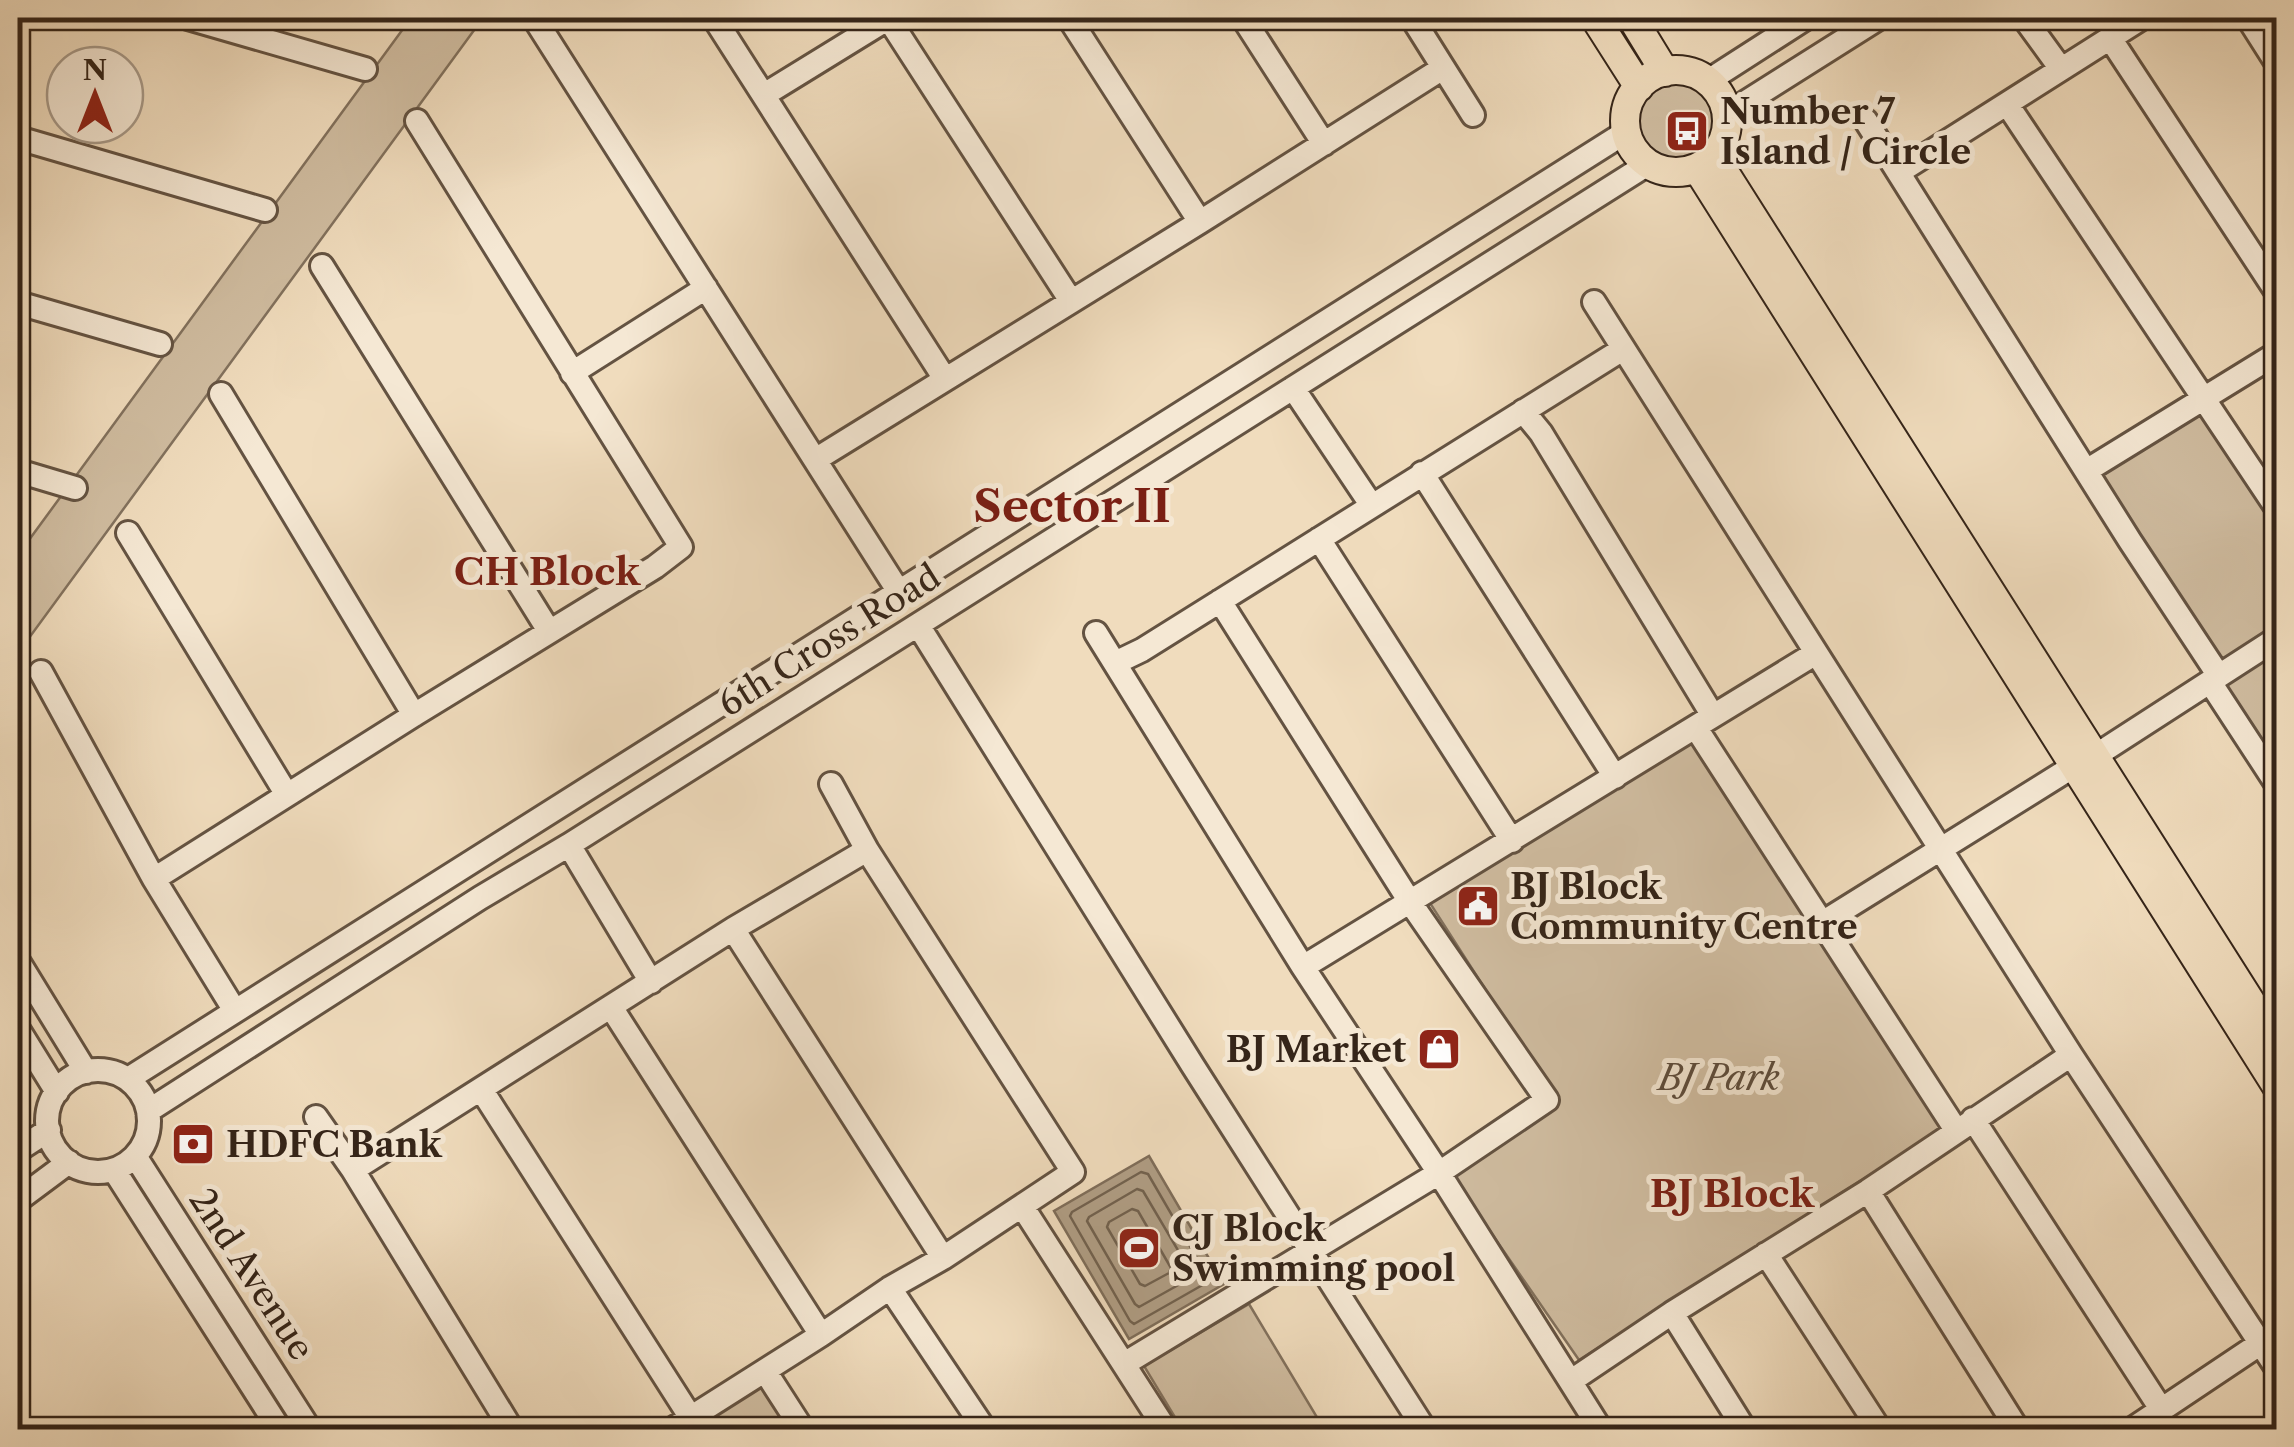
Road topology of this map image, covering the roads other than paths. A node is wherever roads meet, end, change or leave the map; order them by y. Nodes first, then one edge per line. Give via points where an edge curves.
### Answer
1 (188, 18) edge
2 (534, 18) edge
3 (714, 18) edge
4 (889, 18) edge
5 (1068, 18) edge
6 (1243, 18) edge
7 (1412, 18) edge
8 (1595, 18) edge
9 (1632, 18) edge
10 (1806, 18) edge
11 (1880, 18) edge
12 (2024, 18) edge
13 (2142, 18) edge
14 (2248, 18) edge
15 (1774, 26) edge
16 (2110, 38) junction
17 (2276, 62) edge
18 (1443, 68) junction
19 (365, 69) dead end
20 (2060, 69) junction
21 (1665, 72) junction
22 (1708, 81) junction
23 (1639, 86) junction
24 (764, 95) junction
25 (2006, 104) junction
26 (1727, 114) junction
27 (1472, 115) dead end
28 (417, 121) dead end
29 (1866, 121) dead end
30 (1626, 132) junction
31 (18, 138) edge
32 (1324, 144) junction
33 (1705, 162) junction
34 (1648, 164) junction
35 (1898, 172) junction
36 (266, 210) dead end
37 (1200, 222) junction
38 (322, 266) dead end
39 (706, 288) junction
40 (2276, 291) edge
41 (1071, 302) junction
42 (1594, 302) dead end
43 (18, 303) edge
44 (160, 344) dead end
45 (1623, 348) junction
46 (2276, 354) edge
47 (572, 373) junction
48 (945, 379) junction
49 (1293, 388) junction
50 (222, 394) dead end
51 (2203, 398) junction
52 (1524, 411) junction
53 (1183, 413) junction
54 (1203, 445) junction
55 (815, 460) junction
56 (18, 470) edge
57 (2086, 471) junction
58 (1422, 473) junction
59 (75, 488) dead end
60 (1372, 506) junction
61 (2276, 507) edge
62 (128, 533) dead end
63 (983, 539) junction
64 (1319, 539) junction
65 (1004, 570) junction
66 (900, 592) junction
67 (1220, 601) junction
68 (918, 625) junction
69 (549, 631) junction
70 (1096, 633) dead end
71 (2276, 639) edge
72 (808, 650) junction
73 (1816, 653) junction
74 (1115, 664) junction
75 (41, 672) dead end
76 (2215, 680) junction
77 (828, 682) junction
78 (414, 714) junction
79 (1705, 722) junction
80 (2084, 761) junction
81 (626, 764) junction
82 (1615, 777) junction
83 (2276, 782) edge
84 (831, 784) dead end
85 (287, 796) junction
86 (648, 796) junction
87 (1512, 841) junction
88 (569, 845) junction
89 (868, 850) junction
90 (1940, 850) junction
91 (461, 867) junction
92 (154, 879) junction
93 (480, 898) junction
94 (1410, 902) junction
95 (1822, 923) junction
96 (734, 930) junction
97 (18, 961) edge
98 (1303, 968) junction
99 (652, 982) junction
100 (612, 1007) junction
101 (235, 1011) junction
102 (18, 1029) edge
103 (2276, 1042) edge
104 (2070, 1055) junction
105 (86, 1072) junction
106 (128, 1079) junction
107 (2276, 1086) edge
108 (482, 1089) junction
109 (57, 1092) junction
110 (148, 1111) junction
111 (316, 1117) dead end
112 (1964, 1124) junction
113 (48, 1130) junction
114 (18, 1150) edge
115 (136, 1156) junction
116 (69, 1162) junction
117 (114, 1170) junction
118 (353, 1170) junction
119 (1439, 1173) junction
120 (1868, 1191) junction
121 (18, 1200) edge
122 (1022, 1206) junction
123 (1312, 1252) junction
124 (1766, 1254) junction
125 (943, 1258) junction
126 (890, 1288) junction
127 (1672, 1313) junction
128 (821, 1335) junction
129 (2261, 1343) junction
130 (1124, 1364) junction
131 (2276, 1367) edge
132 (765, 1371) junction
133 (1571, 1381) junction
134 (2160, 1409) junction
135 (681, 1424) edge
136 (280, 1430) edge
137 (310, 1430) edge
138 (512, 1430) edge
139 (803, 1430) edge
140 (985, 1430) edge
141 (1166, 1430) edge
142 (1424, 1430) edge
143 (1601, 1430) edge
144 (1745, 1430) edge
145 (1880, 1430) edge
146 (2018, 1430) edge
147 (2131, 1430) edge

1 - 19 street
2 - 39 street
3 - 24 street
4 - 24 street
4 - 41 street
5 - 37 street
6 - 32 street
7 - 18 street
8 - 23 main road
9 - 21 main road
10 - 15 street
11 - 26 street
12 - 20 street
13 - 16 street
14 - 17 street
15 - 22 street
16 - 20 street
16 - 40 street
18 - 27 street
18 - 32 street
20 - 25 street
21 - 22 main road via 1683,70
21 - 23 main road
22 - 26 main road
23 - 30 main road via 1628,104
24 - 48 street
25 - 35 street
25 - 51 street
26 - 33 main road via 1725,138
28 - 47 street
29 - 35 street
30 - 34 main road
30 - 53 street, 6th Cross Road
31 - 36 street
32 - 37 street
33 - 34 main road via 1672,172
33 - 80 main road
34 - 49 street, 6th Cross Road
35 - 57 street
37 - 41 street
38 - 69 street
39 - 47 street
39 - 55 street
41 - 48 street
42 - 45 street
43 - 44 street
45 - 52 street
45 - 73 street
46 - 51 street
47 - 69 street via 681,548
48 - 55 street
49 - 54 street, 6th Cross Road
49 - 60 street
50 - 78 street
51 - 57 street
51 - 61 street
52 - 58 street
52 - 79 street
53 - 54 street
53 - 63 street, 6th Cross Road
54 - 65 street, 6th Cross Road
55 - 66 street
56 - 59 street
57 - 76 street
58 - 60 street
58 - 82 street
60 - 64 street
62 - 85 street
63 - 65 street
63 - 66 street, 6th Cross Road
64 - 67 street
64 - 87 street
65 - 68 street, 6th Cross Road
66 - 72 street, 6th Cross Road
67 - 74 street
67 - 94 street
68 - 77 street, 6th Cross Road
68 - 123 street
69 - 78 street
70 - 74 street
71 - 76 street
72 - 77 street
72 - 81 street, 6th Cross Road
73 - 79 street
73 - 90 street
74 - 98 street
75 - 92 street
76 - 80 street
76 - 83 street
77 - 86 street, 6th Cross Road
78 - 85 street
79 - 82 street
79 - 95 street
80 - 90 street
80 - 103 main road
80 - 107 main road
81 - 86 street
81 - 91 street, 6th Cross Road
82 - 87 street
84 - 89 street
85 - 92 street
86 - 88 street, 6th Cross Road
87 - 94 street
88 - 93 street, 6th Cross Road
88 - 99 street
89 - 96 street
89 - 122 street via 1072,1167 1068,1177
90 - 95 street
90 - 104 street
91 - 93 street
91 - 101 street, 6th Cross Road
92 - 101 street
93 - 110 street, 6th Cross Road
94 - 98 street
94 - 119 street via 1547,1100
95 - 112 street
96 - 99 street
96 - 125 street
97 - 105 street
98 - 119 street
99 - 100 street
100 - 108 street
100 - 128 street
101 - 106 street, 6th Cross Road
102 - 109 street
104 - 112 street
104 - 129 street
105 - 106 street
105 - 109 street
106 - 110 street
108 - 118 street
108 - 135 street
109 - 113 street
110 - 115 street via 147,1138
111 - 118 street
112 - 120 street
112 - 134 street
113 - 114 street
113 - 116 street
115 - 117 street
115 - 137 street, 2nd Avenue
116 - 117 street via 94,1172
116 - 121 street
117 - 136 street, 2nd Avenue
118 - 138 street
119 - 123 street
119 - 133 street
120 - 124 street
120 - 146 street
122 - 125 street
122 - 130 street
123 - 130 street
123 - 142 street
124 - 127 street
124 - 145 street
125 - 126 street
126 - 128 street
126 - 140 street
127 - 133 street
127 - 144 street
128 - 132 street
129 - 131 street
129 - 134 street
130 - 141 street
132 - 135 street
132 - 139 street
133 - 143 street
134 - 147 street

